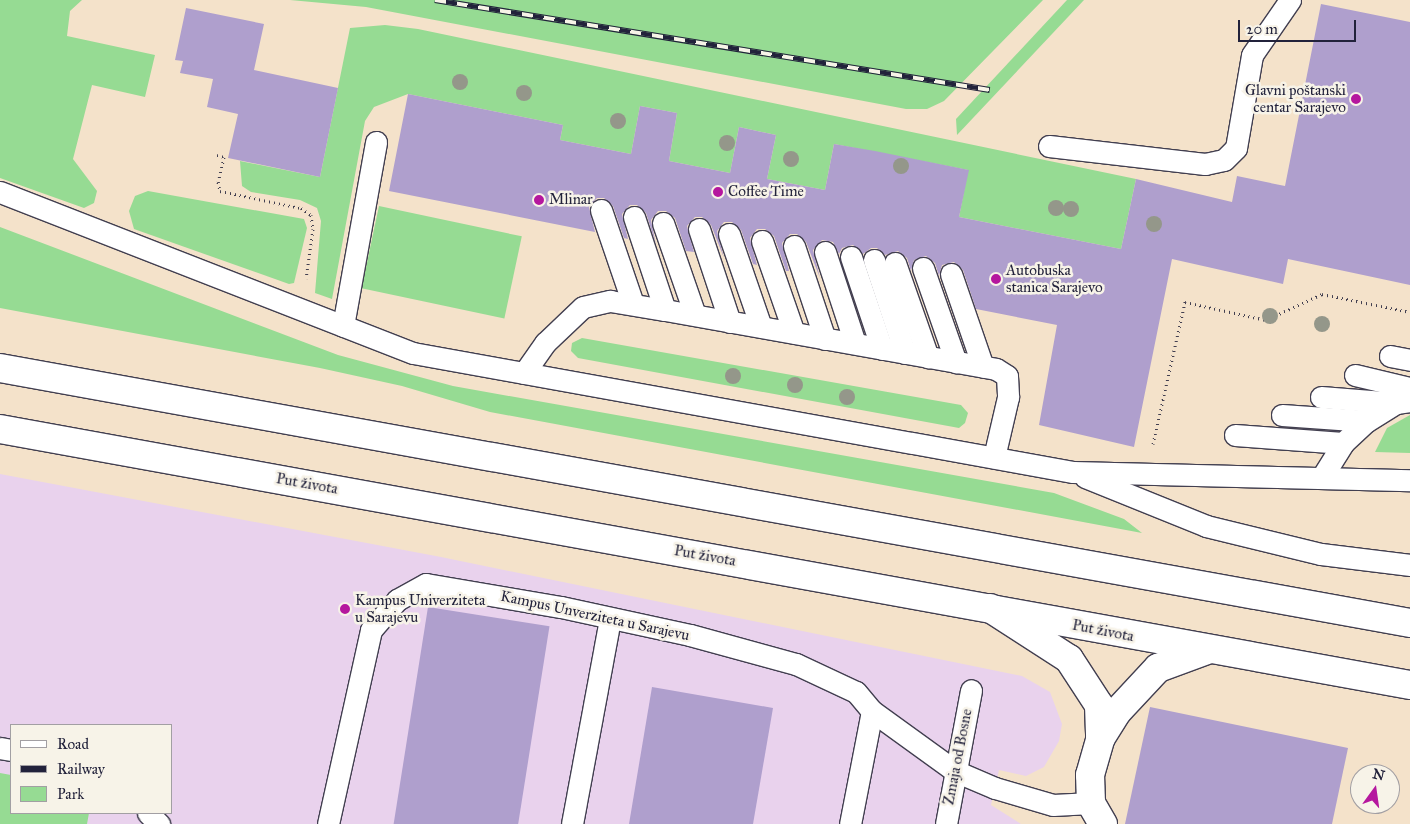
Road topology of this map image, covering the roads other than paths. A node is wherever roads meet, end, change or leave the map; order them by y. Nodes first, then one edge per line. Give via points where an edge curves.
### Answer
1 (1290, 0) edge
2 (376, 142) dead end
3 (1049, 146) dead end
4 (0, 192) edge
5 (601, 210) dead end
6 (634, 217) dead end
7 (663, 222) dead end
8 (699, 229) dead end
9 (729, 234) dead end
10 (762, 241) dead end
11 (794, 246) dead end
12 (825, 252) dead end
13 (851, 257) dead end
14 (874, 260) dead end
15 (895, 263) dead end
16 (923, 268) dead end
17 (951, 274) dead end
18 (633, 304) junction
19 (665, 310) junction
20 (695, 315) junction
21 (730, 322) junction
22 (343, 326) junction
23 (761, 327) junction
24 (794, 333) junction
25 (825, 339) junction
26 (855, 344) junction
27 (882, 349) junction
28 (905, 353) junction
29 (928, 357) junction
30 (956, 362) junction
31 (983, 367) junction
32 (0, 368) edge
33 (524, 373) junction
34 (1355, 375) dead end
35 (1321, 396) dead end
36 (1405, 397) edge
37 (1282, 415) dead end
38 (1367, 422) junction
39 (0, 428) edge
40 (1236, 435) dead end
41 (1343, 443) junction
42 (994, 456) junction
43 (1073, 472) junction
44 (1322, 477) junction
45 (1410, 480) edge
46 (1410, 566) edge
47 (987, 606) junction
48 (610, 618) junction
49 (1410, 623) edge
50 (1206, 650) junction
51 (1410, 685) edge
52 (971, 690) dead end
53 (872, 711) junction
54 (1100, 739) junction
55 (955, 771) junction
56 (149, 814) edge
57 (1097, 814) edge
58 (159, 824) edge
59 (328, 824) edge
60 (572, 824) edge
61 (850, 824) edge
62 (946, 824) edge

1 - 3 lane via 1252,55 1236,148 1224,160 1205,164
2 - 22 lane
4 - 22 lane
5 - 18 lane
6 - 19 lane
7 - 20 lane
8 - 21 lane
9 - 23 lane
10 - 24 lane
11 - 25 lane
12 - 26 lane
13 - 27 lane
14 - 28 lane
15 - 29 lane
16 - 30 lane
17 - 31 lane
18 - 19 lane
18 - 33 lane via 596,302 582,307 546,343
19 - 20 lane
20 - 21 lane
21 - 23 lane
22 - 33 lane via 413,353
23 - 24 lane
24 - 25 lane
25 - 26 lane
26 - 27 lane
27 - 28 lane
28 - 29 lane
29 - 30 lane
30 - 31 lane
31 - 42 lane via 1008,376 1008,397
32 - 49 street
33 - 42 lane
34 - 36 lane
35 - 36 lane
36 - 38 lane
37 - 38 lane
38 - 41 lane
39 - 47 street, Put života
40 - 41 lane
41 - 44 lane
42 - 43 lane
43 - 44 lane
43 - 46 lane via 1206,526 1321,554
44 - 45 lane
47 - 50 street, Put života
47 - 54 street via 1069,659 1099,705
48 - 53 lane, Kampus Unverziteta u Sarajevu via 690,635 796,664 856,692
48 - 59 lane, Kampus Unverziteta u Sarajevu via 426,584 397,600 372,630
48 - 60 lane
50 - 51 street, Put života
50 - 54 street via 1158,668 1116,713
52 - 55 lane, Zmaja od Bosne
53 - 55 lane, Kampus Unverziteta u Sarajevu
53 - 61 lane
54 - 57 street via 1090,775
55 - 57 lane, Kampus Unverziteta u Sarajevu via 995,788
55 - 62 lane, Zmaja od Bosne
56 - 58 lane

